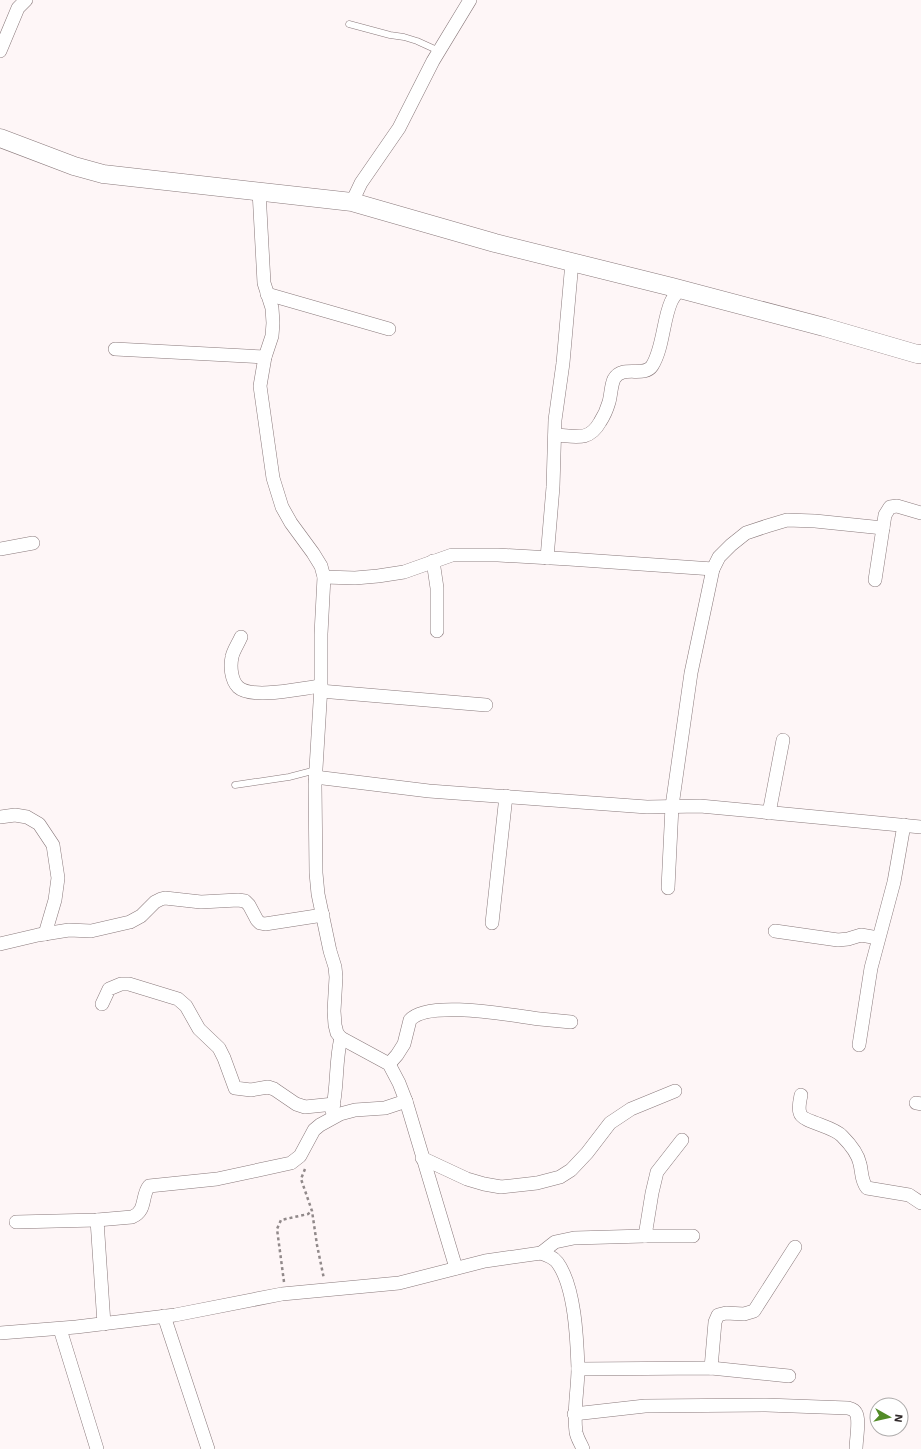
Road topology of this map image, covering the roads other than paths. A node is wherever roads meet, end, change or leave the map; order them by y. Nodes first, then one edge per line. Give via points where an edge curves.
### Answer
1 (26, 0) edge
2 (470, 0) edge
3 (349, 24) dead end
4 (0, 51) edge
5 (439, 51) junction
6 (0, 138) edge
7 (259, 191) junction
8 (352, 202) junction
9 (572, 262) junction
10 (679, 289) junction
11 (267, 294) junction
12 (389, 329) dead end
13 (115, 349) dead end
14 (921, 354) edge
15 (265, 357) junction
16 (555, 435) junction
17 (921, 513) edge
18 (883, 528) junction
19 (33, 543) dead end
20 (0, 549) edge
21 (547, 558) junction
22 (433, 561) junction
23 (713, 569) junction
24 (324, 576) junction
25 (875, 580) dead end
26 (437, 631) dead end
27 (241, 637) dead end
28 (320, 689) junction
29 (486, 705) dead end
30 (783, 740) dead end
31 (316, 773) junction
32 (235, 785) dead end
33 (506, 796) junction
34 (672, 806) junction
35 (768, 813) junction
36 (0, 817) edge
37 (915, 829) edge
38 (668, 888) dead end
39 (323, 915) junction
40 (492, 923) dead end
41 (775, 931) dead end
42 (45, 934) junction
43 (878, 938) junction
44 (0, 944) edge
45 (102, 1004) dead end
46 (571, 1022) dead end
47 (341, 1038) junction
48 (859, 1045) dead end
49 (389, 1064) junction
50 (675, 1091) dead end
51 (801, 1094) dead end
52 (406, 1101) junction
53 (334, 1104) junction
54 (330, 1119) junction
55 (682, 1140) dead end
56 (422, 1158) junction
57 (921, 1203) edge
58 (97, 1220) junction
59 (16, 1222) dead end
60 (645, 1236) junction
61 (693, 1236) dead end
62 (795, 1247) dead end
63 (541, 1253) junction
64 (456, 1268) junction
65 (164, 1316) junction
66 (104, 1324) junction
67 (60, 1329) junction
68 (0, 1333) edge
69 (711, 1368) junction
70 (578, 1369) junction
71 (789, 1376) dead end
72 (574, 1414) junction
73 (97, 1449) edge
74 (208, 1449) edge
75 (583, 1449) edge
76 (856, 1449) edge

1 - 4 street via 18,8
2 - 5 street
3 - 5 lane via 404,37
5 - 8 street via 399,128 361,183
6 - 7 main road via 74,166 103,174
7 - 8 main road
7 - 11 street via 264,283
8 - 9 main road
9 - 10 main road
9 - 16 street
10 - 14 main road
10 - 16 street via 671,302 652,367 645,371 620,373 614,378 608,404 596,430 589,435
11 - 12 street
11 - 15 street via 272,308 273,323 272,336
13 - 15 street
15 - 24 street via 260,386 273,478 282,507 313,553
16 - 21 street
17 - 18 street via 897,506 890,507
18 - 23 street via 787,520 746,533 731,545
18 - 25 street
19 - 20 street
21 - 22 street via 452,555
21 - 23 street
22 - 24 street via 404,572 378,576
22 - 26 street via 437,588
23 - 34 street via 691,673
24 - 28 street
27 - 28 street via 232,656 231,667 233,679 238,687 247,692 270,693
28 - 29 street
28 - 31 street
30 - 35 street
31 - 32 lane
31 - 33 street via 429,791
31 - 39 street via 316,873
33 - 34 street via 647,807
33 - 40 street
34 - 35 street via 700,806
34 - 38 street
35 - 37 street
36 - 42 street via 28,817 39,824 53,845 58,878 55,900
37 - 43 street via 892,888
39 - 42 street via 265,924 257,920 245,901 201,902 165,898 155,902 141,916 130,922 91,931 69,930
39 - 47 street via 335,967 335,1025
41 - 43 street via 838,940 861,935
42 - 44 street
43 - 48 street
45 - 53 street via 109,990 120,984 129,984 178,999 186,1006 199,1029 219,1048 235,1088 251,1090 268,1087 296,1104 305,1106
46 - 49 street via 487,1011 422,1013 410,1020 404,1044
47 - 49 street
47 - 53 street
49 - 52 street
50 - 56 street via 631,1109 610,1123 571,1170 560,1177 537,1183 501,1187 467,1179
51 - 57 street via 800,1115 833,1129 842,1136 855,1152 867,1188 909,1195
52 - 54 street via 385,1108 355,1110
52 - 56 street
53 - 54 street
54 - 58 street via 314,1130 300,1156 291,1163 218,1179 149,1186 142,1210 137,1215
55 - 60 street via 657,1172
56 - 64 street
58 - 59 street
58 - 66 street
60 - 61 street
60 - 63 street via 574,1238 555,1242
62 - 69 street via 754,1311 718,1315 715,1322
63 - 64 street
63 - 70 street via 556,1262 572,1300
64 - 65 street via 399,1283 282,1294
65 - 66 street
65 - 74 street
66 - 67 street
67 - 68 street
67 - 73 street
69 - 70 street
69 - 71 street
70 - 72 street
72 - 75 street via 576,1434
72 - 76 street via 653,1406 766,1405 848,1408 854,1410 858,1420

